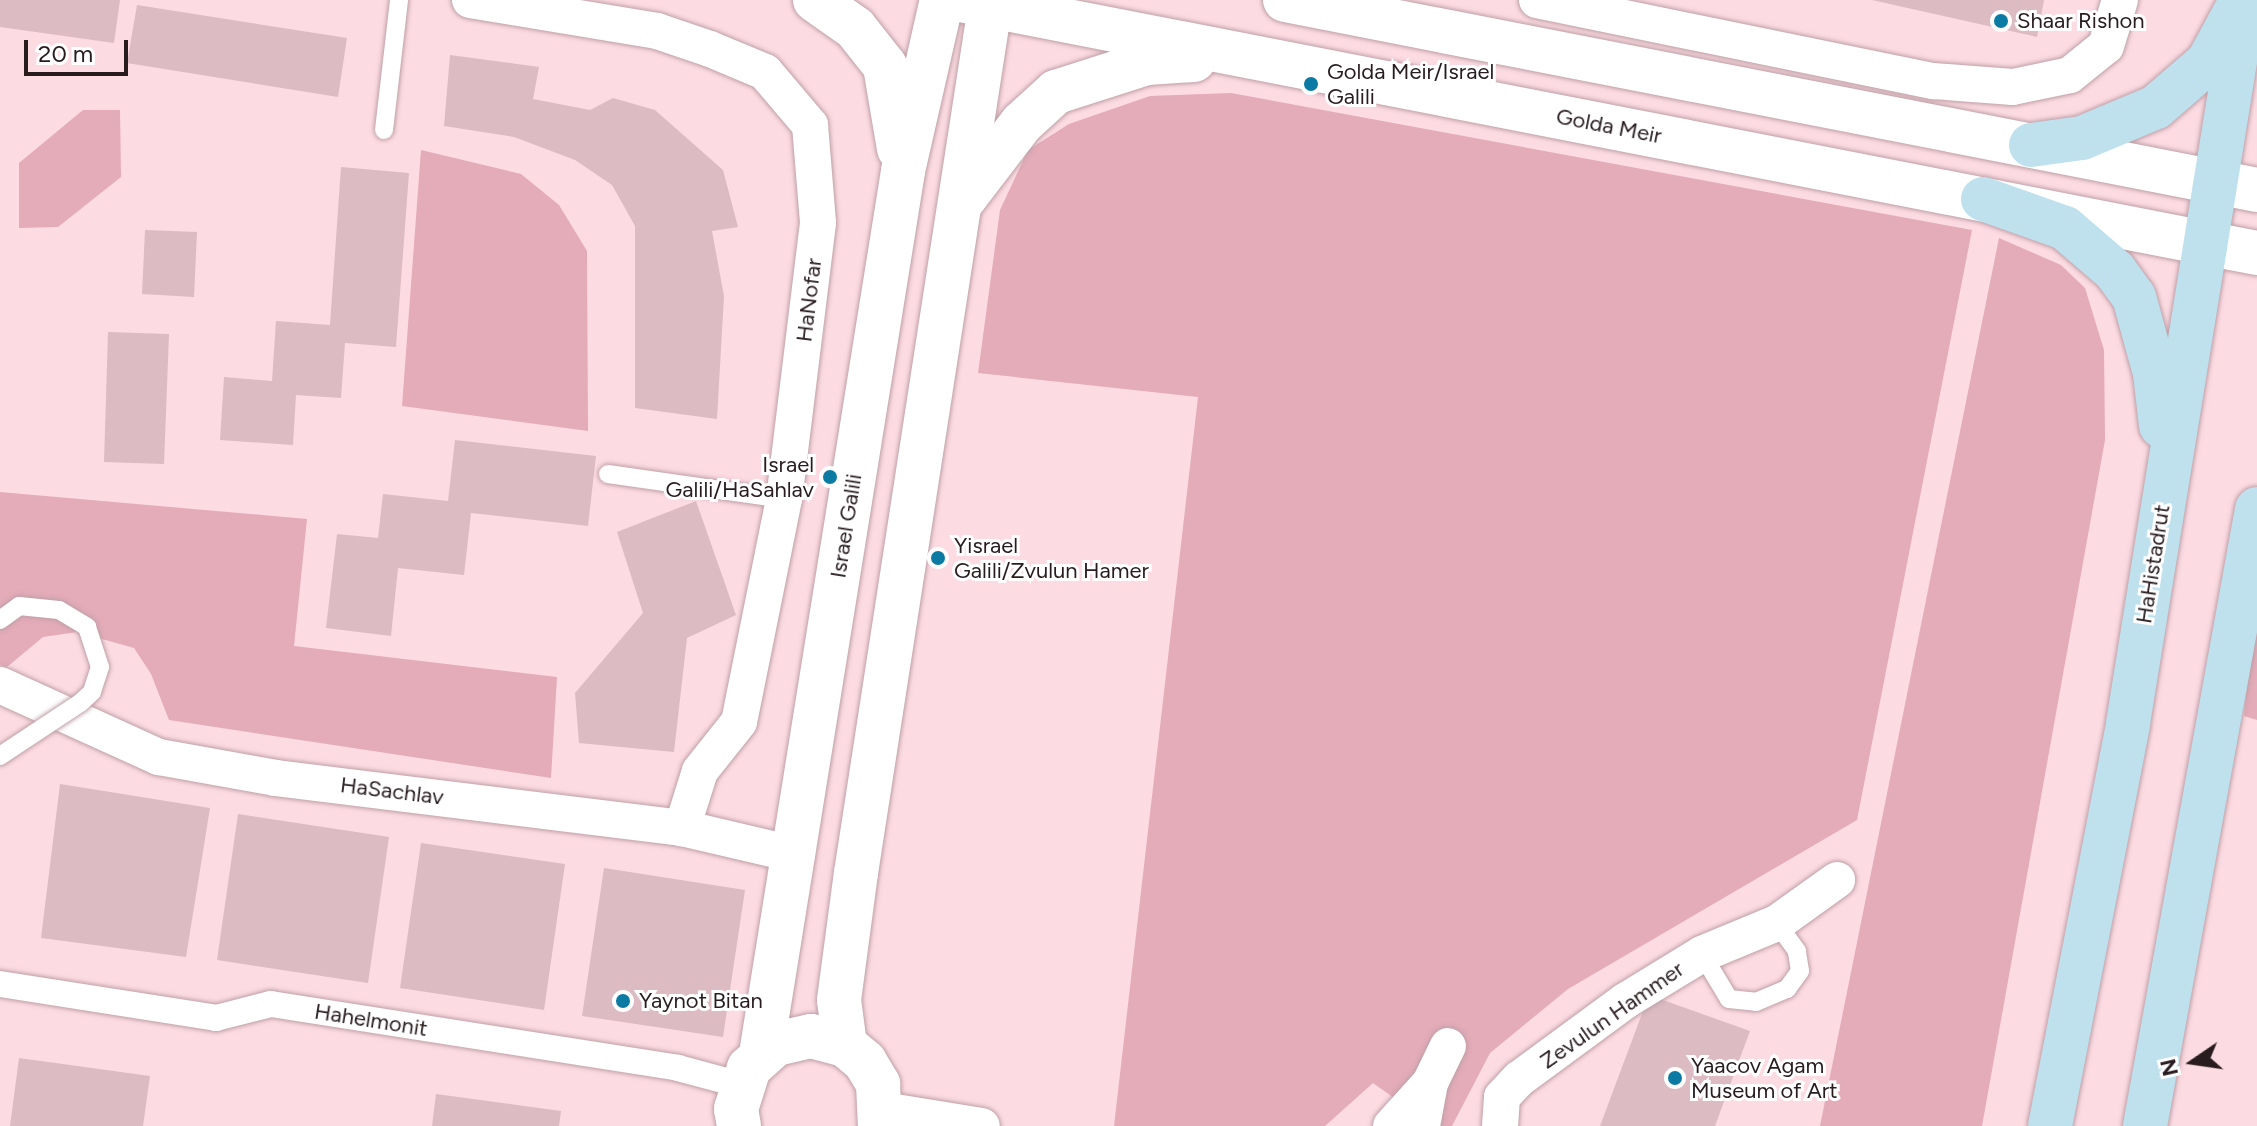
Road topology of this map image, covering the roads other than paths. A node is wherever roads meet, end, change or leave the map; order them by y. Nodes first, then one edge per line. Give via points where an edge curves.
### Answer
1 (399, 0) edge
2 (470, 0) edge
3 (815, 0) edge
4 (942, 0) edge
5 (1285, 0) edge
6 (1537, 0) edge
7 (2120, 0) edge
8 (2239, 0) edge
9 (2245, 0) edge
10 (981, 2) edge
11 (1258, 58) junction
12 (1864, 68) junction
13 (384, 130) dead end
14 (1952, 130) junction
15 (2031, 145) junction
16 (903, 171) junction
17 (2238, 186) edge
18 (1983, 199) junction
19 (956, 209) junction
20 (2207, 243) junction
21 (2257, 253) edge
22 (608, 474) dead end
23 (2167, 479) junction
24 (784, 499) junction
25 (2257, 509) edge
26 (0, 620) edge
27 (0, 685) edge
28 (0, 756) edge
29 (682, 828) junction
30 (797, 855) junction
31 (1837, 880) dead end
32 (1777, 923) junction
33 (1702, 954) junction
34 (0, 984) edge
35 (845, 1045) junction
36 (1448, 1046) dead end
37 (1430, 1083) junction
38 (747, 1088) edge
39 (882, 1118) edge
40 (982, 1126) edge
41 (1391, 1126) edge
42 (1422, 1126) edge
43 (1500, 1126) edge
44 (2050, 1126) edge
45 (2145, 1126) edge

1 - 13 lane
2 - 24 street, HaNofar via 657,31 710,49 765,72 810,125 818,223
3 - 16 street via 855,28 885,66
4 - 16 street, Israel Galili
5 - 14 street
6 - 12 street
7 - 12 street via 2106,46 2070,75 2013,87
8 - 15 main road via 2208,62 2156,107 2082,138
9 - 17 main road, HaHistadrut
10 - 11 street, Golda Meir
10 - 19 street
11 - 18 street, Golda Meir
11 - 19 street via 1147,63 1056,92 1022,123
12 - 14 street
14 - 15 street
15 - 17 street
16 - 30 street, Israel Galili
17 - 20 main road, HaHistadrut
18 - 20 street, Golda Meir
18 - 23 main road via 2065,228 2101,255 2134,297 2155,373
19 - 35 street via 839,1000
20 - 21 street, Golda Meir
20 - 23 main road, HaHistadrut
22 - 24 lane
23 - 44 main road, HaHistadrut via 2128,723
24 - 29 street, HaNofar via 739,722 700,771
25 - 45 main road
26 - 28 lane, bridge via 19,606 59,610 87,627 100,667 92,692 80,703
27 - 29 street, HaSachlav via 159,757 276,778
29 - 30 street, HaSachlav
30 - 38 street, Israel Galili
31 - 32 street, Zevulun Hammer
32 - 33 street, Zevulun Hammer
32 - 33 lane via 1797,951 1800,971 1787,989 1756,1002 1729,999
33 - 43 street, Zevulun Hammer via 1625,1001 1519,1079 1502,1097
34 - 38 street, Hahelmonit via 216,1018 271,1004 678,1068
35 - 38 street via 811,1036 776,1044
35 - 39 street via 865,1062 878,1084
36 - 37 street
37 - 41 street
37 - 42 street
39 - 40 street

